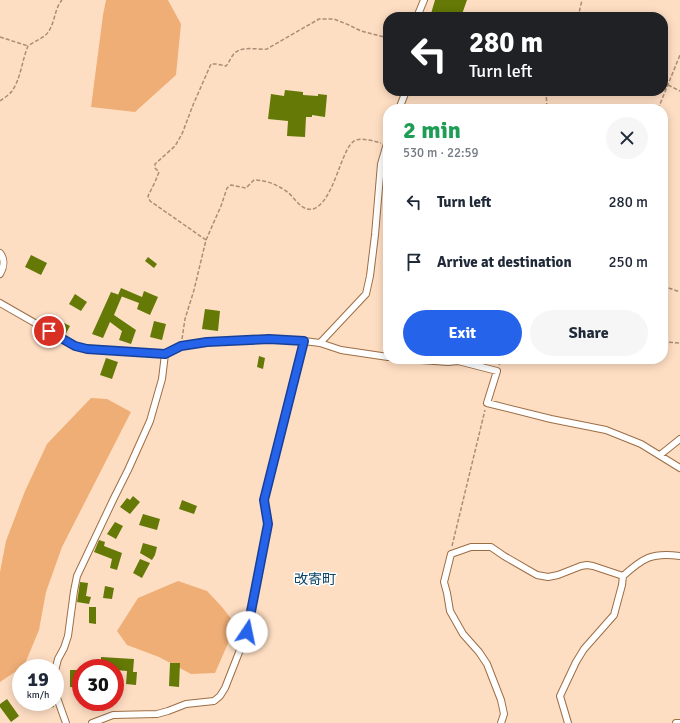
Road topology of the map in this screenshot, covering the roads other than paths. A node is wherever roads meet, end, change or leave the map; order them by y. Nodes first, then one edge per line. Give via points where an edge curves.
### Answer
1 (424, 0) edge
2 (419, 12) edge
3 (383, 157) edge
4 (0, 252) edge
5 (0, 274) edge
6 (0, 303) edge
7 (304, 341) junction
8 (320, 343) junction
9 (165, 354) junction
10 (383, 356) edge
11 (470, 364) edge
12 (680, 439) edge
13 (660, 455) junction
14 (680, 468) edge
15 (680, 556) edge
16 (623, 576) junction
17 (58, 659) edge
18 (62, 711) edge
19 (66, 723) edge
20 (92, 723) edge
21 (501, 723) edge
22 (568, 723) edge
23 (676, 723) edge
24 (680, 723) edge

1 - 2 street
3 - 8 street via 366,294
4 - 5 street via 4,266
6 - 9 street via 81,348
7 - 8 street
7 - 9 street via 269,339 207,342 181,346
7 - 20 street via 264,500 268,524 247,632 225,688 214,701 186,704 157,714 113,715
8 - 10 street via 341,350
9 - 17 street via 162,378 150,422 77,576 68,636
11 - 13 street via 498,371 487,403 606,430 642,444
12 - 13 street
13 - 14 street
15 - 16 street via 657,555 637,564
16 - 21 street via 587,565 558,575 537,575 491,548 471,547 451,554 444,582 450,611 463,634 487,664 501,700 504,714
16 - 22 street via 614,615 584,649 560,696
18 - 19 street
23 - 24 street

